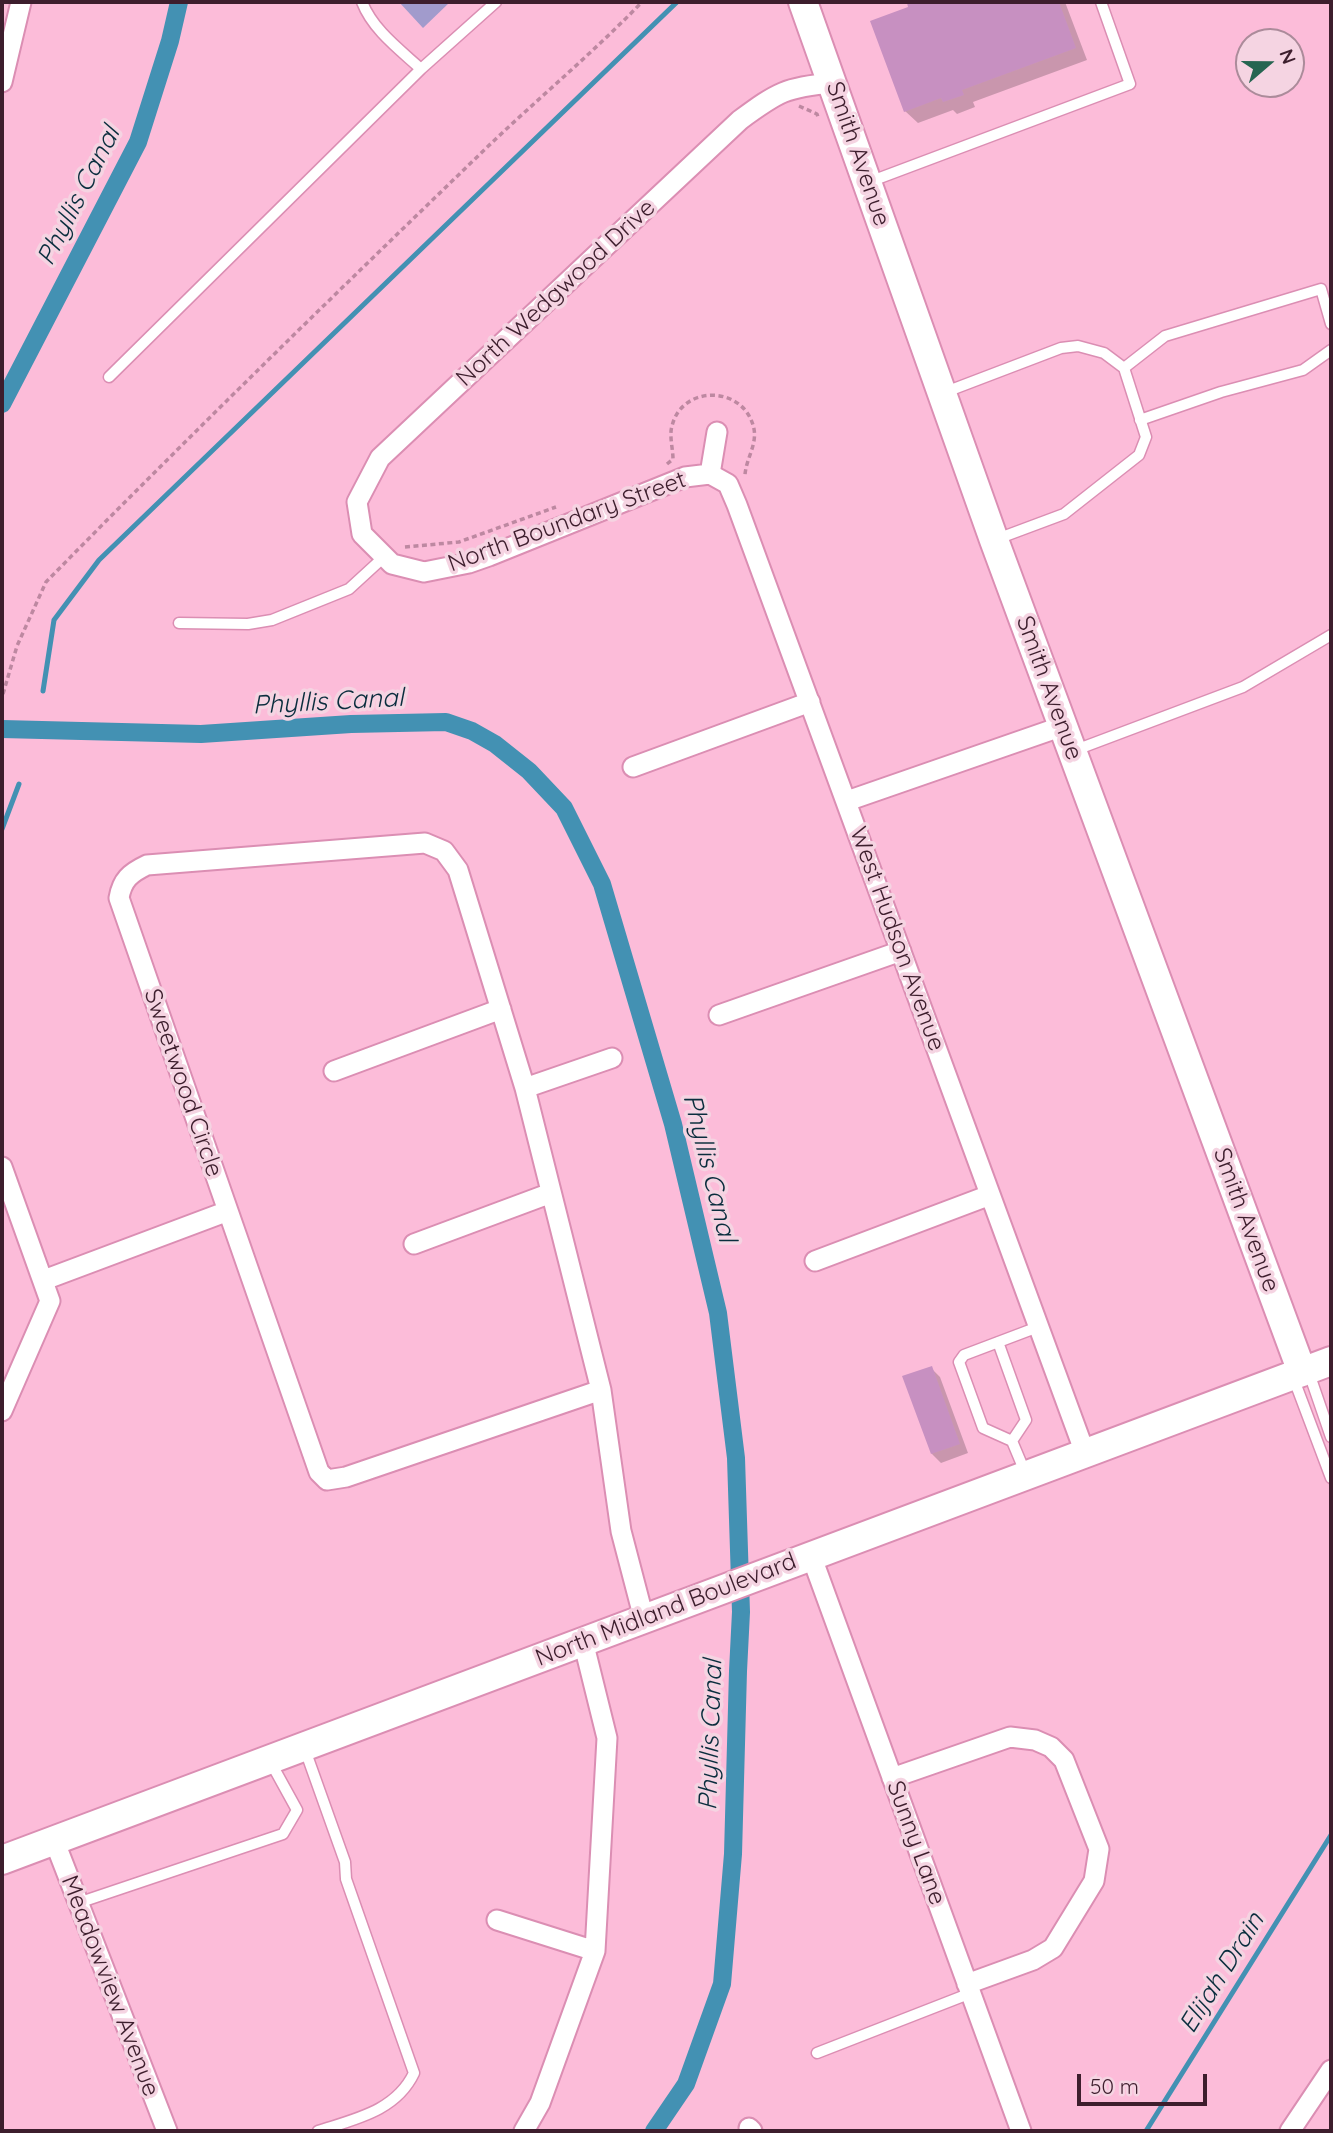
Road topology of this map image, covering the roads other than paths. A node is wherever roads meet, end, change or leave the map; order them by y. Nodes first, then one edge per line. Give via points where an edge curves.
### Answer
1 (21, 2) edge
2 (362, 2) edge
3 (496, 2) edge
4 (1101, 2) edge
5 (806, 4) edge
6 (421, 69) junction
7 (2, 82) edge
8 (833, 83) junction
9 (868, 182) junction
10 (1331, 324) edge
11 (1331, 350) edge
12 (1124, 368) junction
13 (109, 377) dead end
14 (943, 393) junction
15 (1140, 419) junction
16 (717, 432) dead end
17 (710, 474) junction
18 (994, 540) junction
19 (393, 552) junction
20 (179, 623) dead end
21 (1331, 635) edge
22 (810, 702) junction
23 (1068, 739) junction
24 (632, 767) dead end
25 (847, 801) junction
26 (901, 951) junction
27 (501, 1009) junction
28 (719, 1015) dead end
29 (612, 1058) dead end
30 (334, 1071) dead end
31 (525, 1088) junction
32 (2, 1167) edge
33 (551, 1193) junction
34 (990, 1195) junction
35 (228, 1211) junction
36 (414, 1244) dead end
37 (815, 1261) dead end
38 (44, 1279) junction
39 (1038, 1326) junction
40 (998, 1342) junction
41 (1308, 1369) edge
42 (601, 1390) junction
43 (2, 1411) edge
44 (1331, 1437) edge
45 (1012, 1441) junction
46 (1085, 1453) junction
47 (1026, 1475) junction
48 (1331, 1478) edge
49 (811, 1555) junction
50 (644, 1619) junction
51 (583, 1641) junction
52 (304, 1746) junction
53 (269, 1759) junction
54 (892, 1779) junction
55 (54, 1840) junction
56 (2, 1860) edge
57 (78, 1903) junction
58 (497, 1920) dead end
59 (594, 1951) junction
60 (969, 1989) junction
61 (817, 2053) dead end
62 (1331, 2070) edge
63 (1017, 2130) edge
64 (167, 2131) edge
65 (318, 2131) edge
66 (524, 2131) edge
67 (1290, 2131) edge

1 - 7 street
2 - 6 lane via 382,33
3 - 6 lane
4 - 9 lane via 1130,85
5 - 8 street, Smith Avenue
6 - 13 lane
8 - 9 street, Smith Avenue
8 - 19 street, North Wedgwood Drive via 797,86 772,96 740,120 380,458 358,502 358,520 362,534
9 - 14 street, Smith Avenue
10 - 12 lane via 1321,289 1165,336
11 - 15 lane via 1303,370
12 - 14 lane via 1104,353 1078,346 1060,348
12 - 15 lane
14 - 18 street, Smith Avenue
15 - 18 lane via 1146,437 1139,455 1065,514
16 - 17 street
17 - 19 street, North Boundary Street via 685,477 469,563 424,572 392,564
17 - 22 street, West Hudson Avenue via 728,484
18 - 23 street, Smith Avenue
19 - 20 lane via 349,589 272,620
21 - 23 lane via 1243,687
22 - 24 street
22 - 25 street, West Hudson Avenue
23 - 25 street
23 - 41 street, Smith Avenue
25 - 26 street, West Hudson Avenue
26 - 28 street
26 - 34 street, West Hudson Avenue
27 - 30 street
27 - 31 street, Sweetwood Circle
27 - 35 street, Sweetwood Circle via 458,870 444,851 425,843 147,865 133,871 121,883 118,898
29 - 31 street
31 - 33 street, Sweetwood Circle
32 - 38 street
33 - 36 street
33 - 42 street, Sweetwood Circle
34 - 37 street
34 - 39 street, West Hudson Avenue
35 - 38 street
35 - 42 street, Sweetwood Circle via 310,1452 327,1480
38 - 43 street via 50,1301
39 - 40 lane
39 - 46 street, West Hudson Avenue
40 - 45 lane via 1026,1420
40 - 45 lane via 964,1355 959,1362 983,1428
41 - 44 lane, Smith Avenue
41 - 46 street, North Midland Boulevard
41 - 48 lane
42 - 50 street, Sweetwood Circle via 621,1531
45 - 47 lane
46 - 47 street, North Midland Boulevard
47 - 49 street, North Midland Boulevard
49 - 50 street, North Midland Boulevard
49 - 54 street, Sunny Lane
50 - 51 street, North Midland Boulevard
51 - 52 street, North Midland Boulevard
51 - 59 street via 607,1738
52 - 53 street, North Midland Boulevard
52 - 65 lane via 414,2073 407,2088 384,2108
53 - 55 street, North Midland Boulevard
53 - 57 lane via 297,1810 284,1834
54 - 60 street, Sunny Lane
54 - 60 street via 1010,1737 1035,1740 1064,1760 1099,1849 1094,1881 1053,1948
55 - 56 street, North Midland Boulevard
55 - 57 street, Meadowview Avenue
57 - 64 street, Meadowview Avenue
58 - 59 street
59 - 66 street via 540,2103
60 - 61 lane
60 - 63 street, Sunny Lane
62 - 67 street

